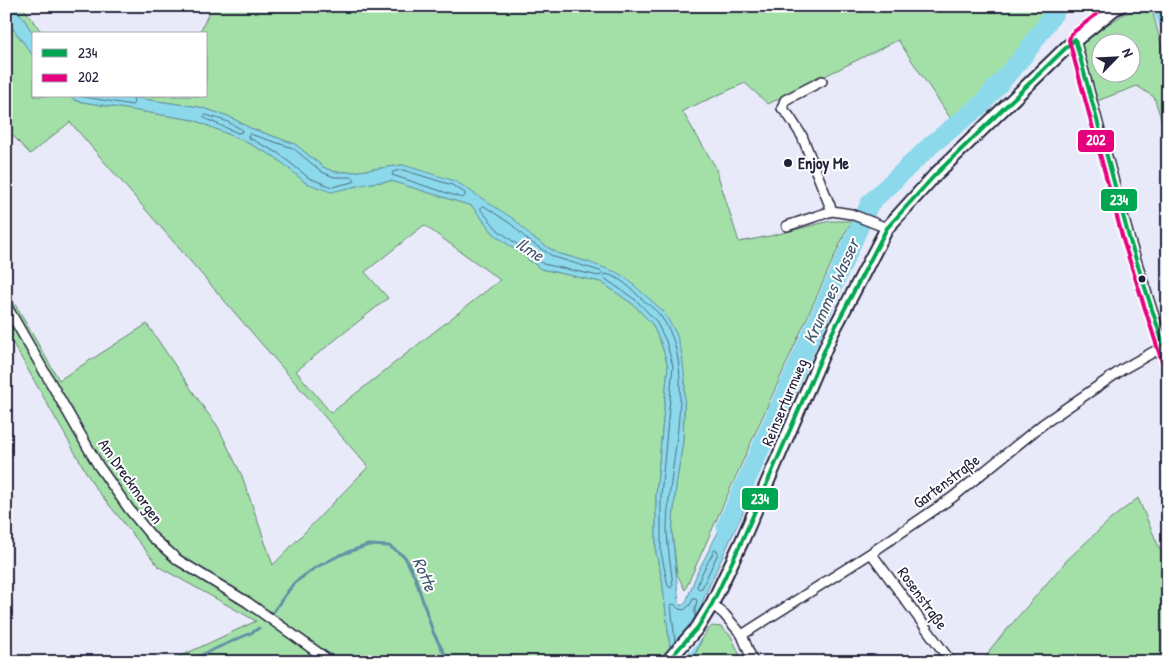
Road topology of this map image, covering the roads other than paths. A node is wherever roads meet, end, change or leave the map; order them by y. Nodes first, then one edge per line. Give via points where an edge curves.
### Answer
1 (1120, 6) edge
2 (1075, 39) junction
3 (822, 82) dead end
4 (832, 211) junction
5 (787, 226) dead end
6 (887, 228) junction
7 (6, 305) edge
8 (1164, 346) junction
9 (1168, 360) edge
10 (871, 553) junction
11 (712, 604) junction
12 (742, 635) junction
13 (331, 662) edge
14 (666, 662) edge
15 (753, 662) edge
16 (951, 662) edge

1 - 2 main road, Reinserturmweg
2 - 6 main road, Reinserturmweg via 935,175
2 - 8 street via 1130,241
3 - 4 street via 785,100 782,108 802,136
4 - 5 street
4 - 6 street via 851,214
6 - 11 main road, Reinserturmweg via 831,335
7 - 13 street, Am Dreckmorgen via 98,465 152,537 178,560 247,602
8 - 9 street
8 - 10 street, Gartenstraße via 1123,369 1042,424 953,497
10 - 12 street, Gartenstraße
10 - 16 street, Rosenstraße
11 - 12 street
11 - 14 main road, Reinserturmweg via 698,627
12 - 15 street

